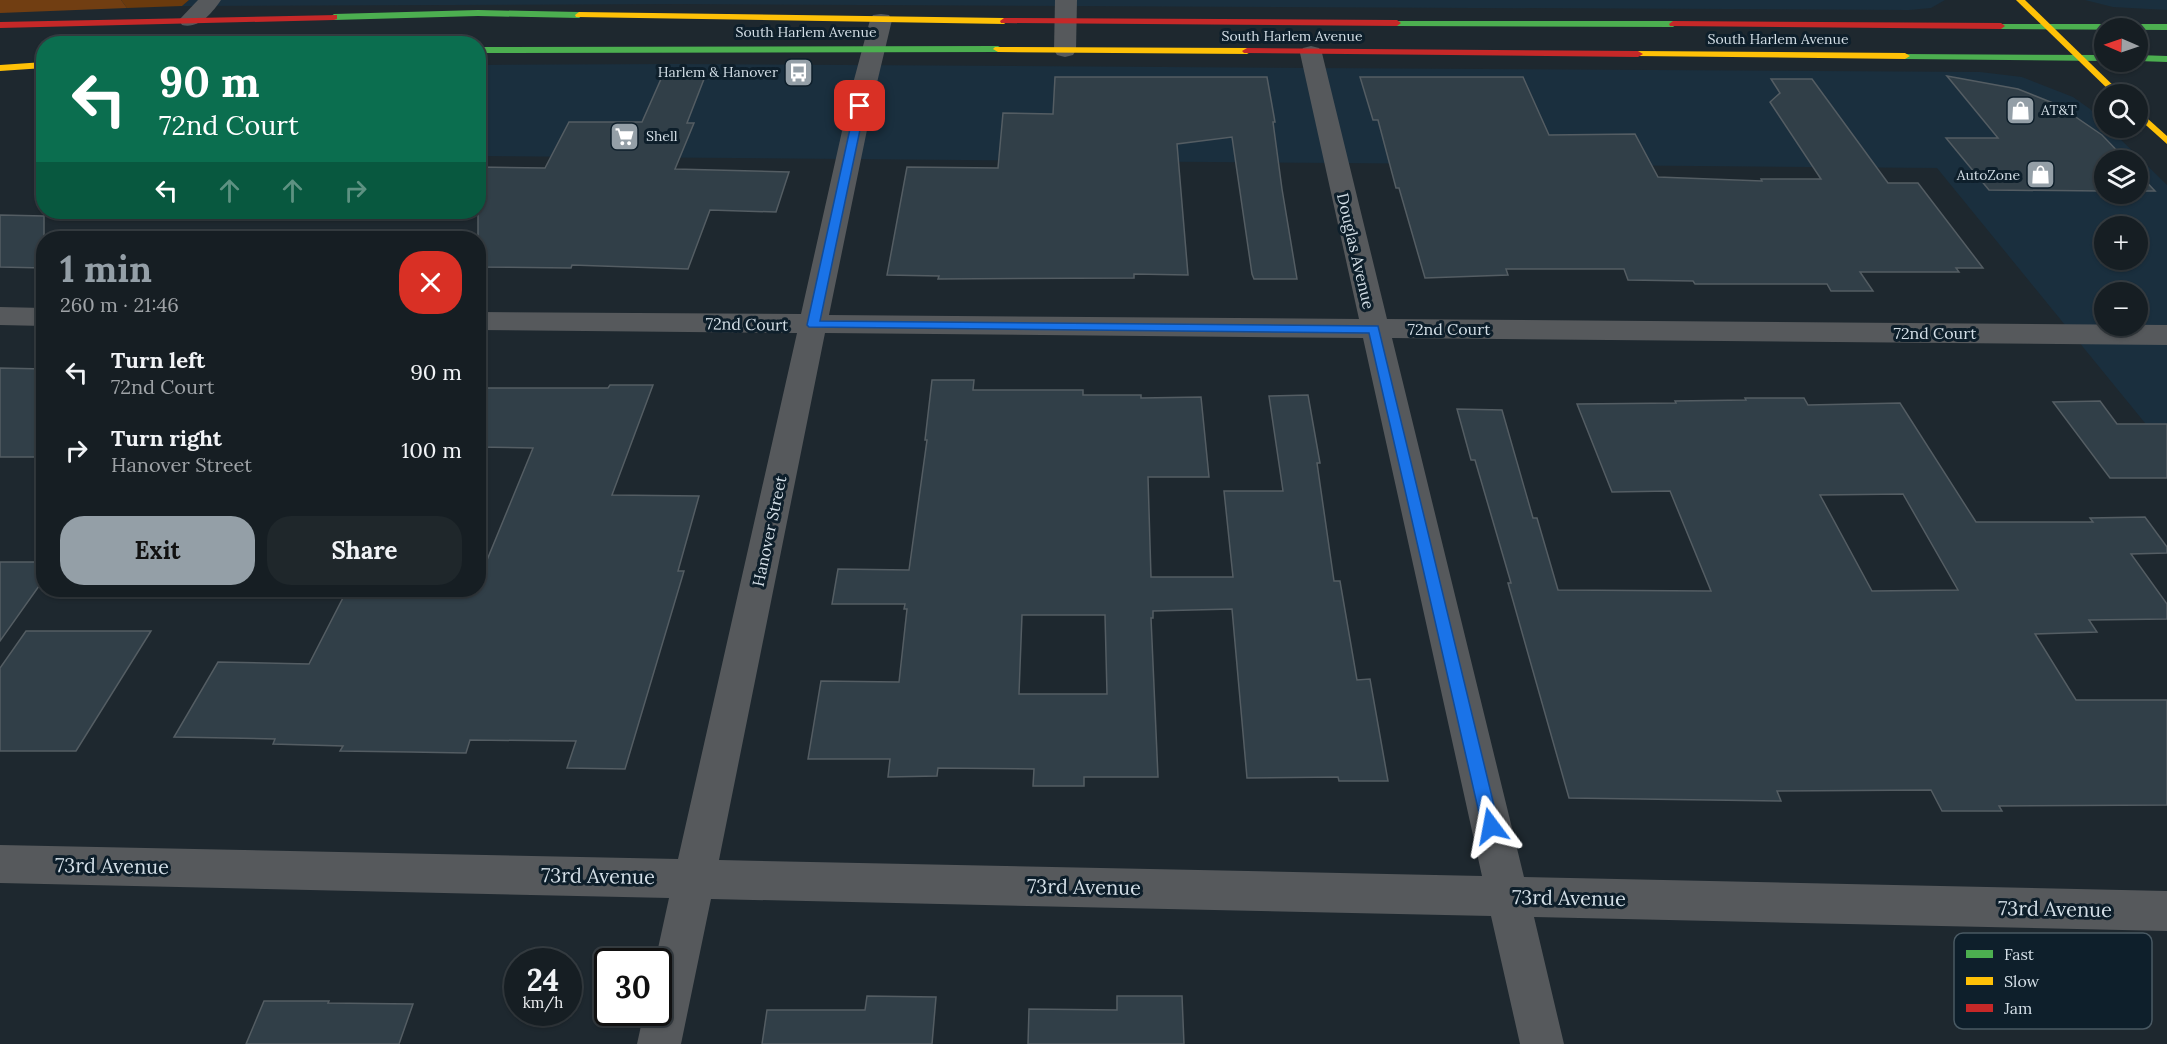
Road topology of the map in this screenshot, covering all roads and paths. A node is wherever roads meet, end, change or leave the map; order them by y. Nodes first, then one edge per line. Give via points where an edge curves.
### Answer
1 (210, 0) edge
2 (2020, 0) edge
3 (1066, 10) edge
4 (190, 20) junction
5 (0, 25) edge
6 (2167, 27) edge
7 (2050, 28) junction
8 (877, 34) junction
9 (486, 50) edge
10 (1065, 50) junction
11 (1311, 53) junction
12 (2081, 58) junction
13 (2094, 58) edge
14 (2148, 58) edge
15 (2167, 58) edge
16 (36, 66) edge
17 (0, 68) edge
18 (2108, 84) edge
19 (2148, 123) edge
20 (2167, 141) edge
21 (0, 316) edge
22 (36, 317) edge
23 (486, 321) edge
24 (813, 325) junction
25 (1374, 329) junction
26 (2167, 335) edge
27 (0, 864) edge
28 (695, 878) junction
29 (1506, 897) junction
30 (2167, 911) edge
31 (659, 1044) edge
32 (1542, 1044) edge

1 - 4 street
2 - 7 main road
3 - 7 main road, South Harlem Avenue
3 - 8 main road, South Harlem Avenue
3 - 10 street
4 - 5 main road, South Harlem Avenue
4 - 8 main road, South Harlem Avenue via 478,13
6 - 7 main road, South Harlem Avenue
7 - 12 main road
8 - 9 main road, South Harlem Avenue
8 - 10 main road, South Harlem Avenue
8 - 24 street, Hanover Street
10 - 11 main road, South Harlem Avenue
11 - 12 main road, South Harlem Avenue
11 - 25 street, Douglas Avenue
12 - 13 main road, South Harlem Avenue
12 - 18 main road
14 - 15 main road
16 - 17 main road
19 - 20 main road
21 - 22 street
23 - 24 street, 72nd Court
24 - 25 street, 72nd Court
24 - 28 street, Hanover Street
25 - 26 street, 72nd Court
25 - 29 street, Douglas Avenue
27 - 28 street, 73rd Avenue
28 - 29 street, 73rd Avenue
28 - 31 street, Hanover Street
29 - 30 street, 73rd Avenue
29 - 32 street, Douglas Avenue

